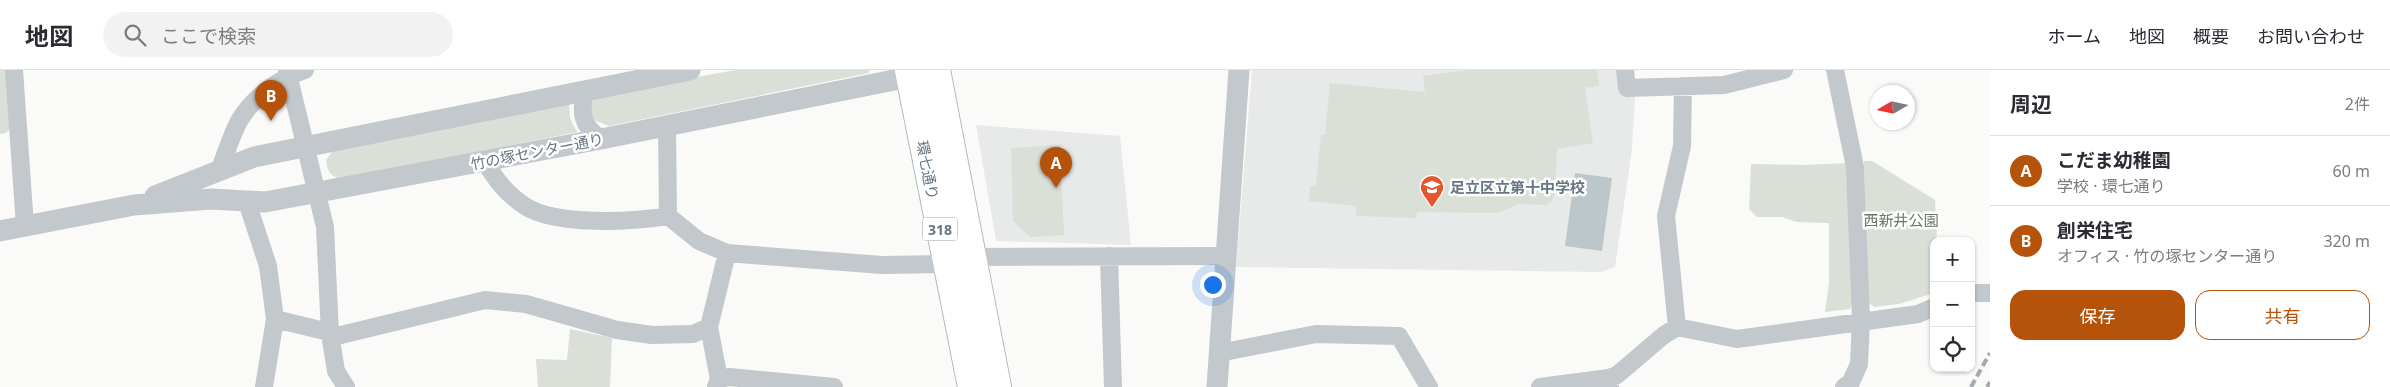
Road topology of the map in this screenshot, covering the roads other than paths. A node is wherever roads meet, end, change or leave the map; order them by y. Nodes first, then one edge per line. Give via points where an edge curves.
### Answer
1 (14, 70) edge
2 (1238, 70) edge
3 (1625, 70) edge
4 (1784, 70) edge
5 (1835, 70) edge
6 (677, 71) edge
7 (937, 71) edge
8 (294, 72) edge
9 (910, 74) edge
10 (1683, 86) junction
11 (585, 92) junction
12 (667, 126) junction
13 (601, 139) junction
14 (305, 147) junction
15 (485, 161) junction
16 (219, 171) junction
17 (317, 192) junction
18 (246, 202) junction
19 (134, 205) junction
20 (668, 216) junction
21 (25, 226) junction
22 (0, 231) edge
23 (728, 252) junction
24 (1110, 256) junction
25 (1225, 256) junction
26 (959, 261) junction
27 (1975, 292) edge
28 (1990, 293) edge
29 (1930, 309) edge
30 (274, 319) junction
31 (1861, 320) junction
32 (709, 326) junction
33 (1677, 327) junction
34 (330, 334) junction
35 (1219, 353) junction
36 (1610, 382) edge
37 (717, 383) edge
38 (264, 387) edge
39 (346, 387) edge
40 (834, 387) edge
41 (972, 387) edge
42 (997, 387) edge
43 (1113, 387) edge
44 (1217, 387) edge
45 (1428, 387) edge
46 (1540, 387) edge
47 (1844, 387) edge

1 - 21 street
2 - 25 street
3 - 10 street via 1627,88
4 - 10 street via 1724,85
5 - 31 street via 1856,167
6 - 11 street, 竹の塚センター通り
7 - 9 street, 竹の塚センター通り
7 - 26 main road, 環七通り / 318
8 - 14 street
8 - 16 street via 261,95 240,120
9 - 12 street, 竹の塚センター通り
9 - 26 main road, 環七通り / 318
10 - 33 street via 1682,146 1666,216
11 - 13 street via 581,110 583,119 586,127
11 - 14 street, 竹の塚センター通り
12 - 13 street, 竹の塚センター通り
12 - 20 street
13 - 15 street, 竹の塚センター通り
14 - 16 street, 竹の塚センター通り via 254,157
14 - 17 street
15 - 17 street, 竹の塚センター通り
15 - 20 street via 495,178 526,207 555,217 603,221
16 - 19 street, 竹の塚センター通り
17 - 18 street, 竹の塚センター通り via 265,202
17 - 34 street via 325,227
18 - 19 street, 竹の塚センター通り via 211,198
18 - 30 street via 268,266
19 - 21 street, 竹の塚センター通り
20 - 23 street via 699,242
21 - 22 street, 竹の塚センター通り
23 - 26 street via 882,265
23 - 32 street
24 - 25 street
24 - 26 street
24 - 43 street
25 - 35 street
26 - 41 main road, 環七通り / 318
26 - 42 main road, 環七通り / 318
27 - 28 street
29 - 31 street via 1918,314
30 - 34 street
30 - 38 street
31 - 33 street via 1737,338
31 - 47 street via 1859,364 1851,382
32 - 34 street via 693,334 652,335 617,330 526,304 485,300 341,335
32 - 37 street
33 - 36 street
34 - 39 street via 336,371
35 - 44 street
35 - 45 street via 1316,334 1399,336
36 - 46 street
37 - 40 street via 729,377

